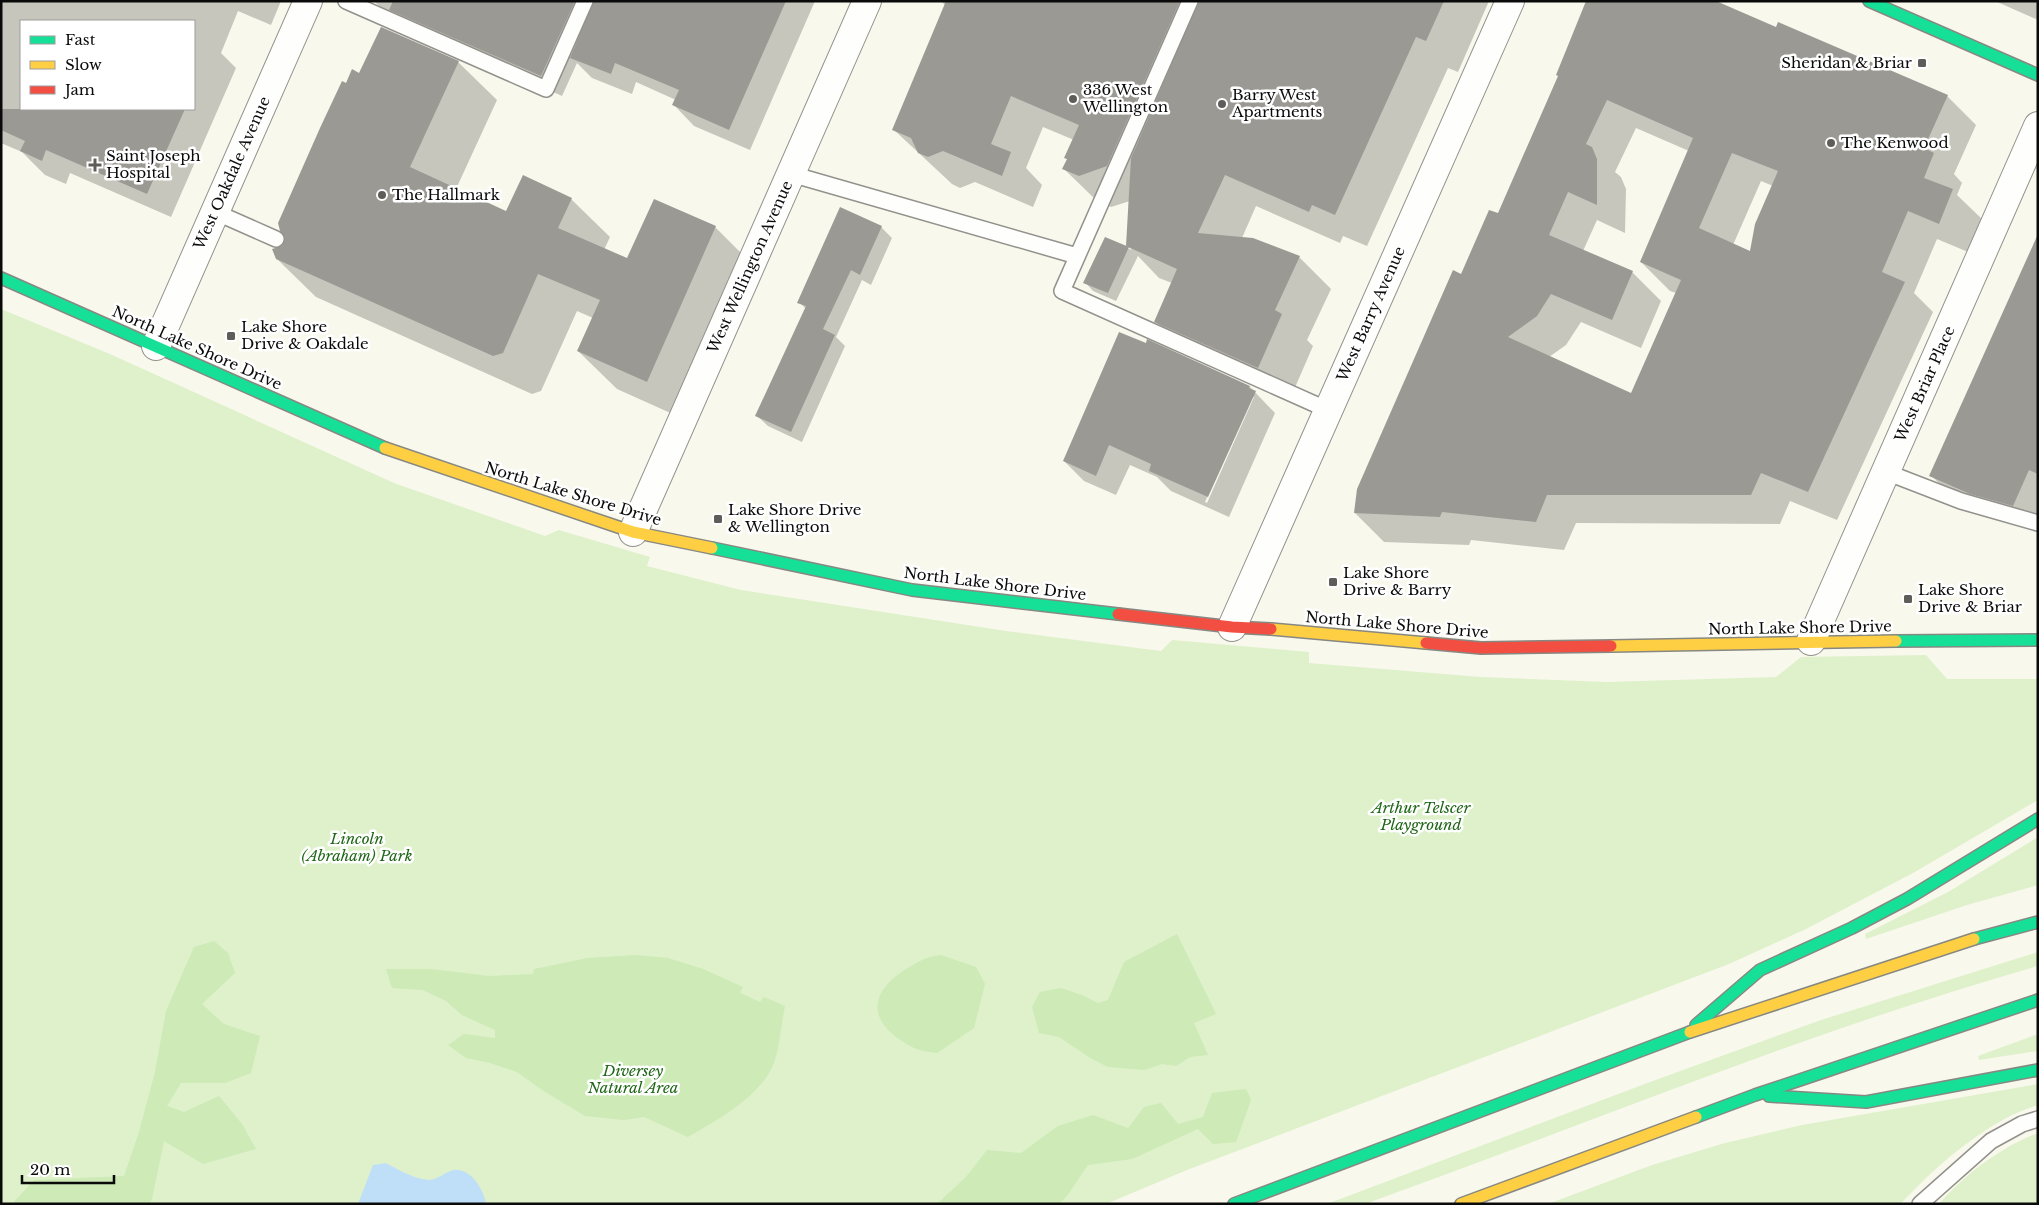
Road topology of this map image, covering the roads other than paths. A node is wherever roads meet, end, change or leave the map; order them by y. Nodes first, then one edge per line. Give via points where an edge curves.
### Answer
1 (308, 1) edge
2 (346, 1) edge
3 (585, 1) edge
4 (866, 1) edge
5 (1190, 1) edge
6 (1510, 1) edge
7 (1869, 1) edge
8 (2038, 75) edge
9 (2038, 126) edge
10 (791, 174) junction
11 (215, 212) junction
12 (276, 239) dead end
13 (1077, 256) junction
14 (1, 278) edge
15 (156, 346) junction
16 (1328, 410) junction
17 (1886, 472) junction
18 (2038, 523) edge
19 (633, 532) junction
20 (1232, 627) junction
21 (2038, 640) edge
22 (1811, 641) junction
23 (2038, 819) edge
24 (2038, 922) edge
25 (2038, 1000) edge
26 (1685, 1034) junction
27 (2038, 1070) edge
28 (1755, 1095) junction
29 (2038, 1119) edge
30 (1234, 1204) edge
31 (1461, 1204) edge
32 (1920, 1204) edge

1 - 11 street, West Oakdale Avenue
2 - 3 lane via 546,89
4 - 10 street, West Wellington Avenue
5 - 13 lane
6 - 16 street, West Barry Avenue
7 - 8 main road
9 - 17 street, West Briar Place
10 - 13 lane
10 - 19 street, West Wellington Avenue
11 - 12 lane
11 - 15 street, West Oakdale Avenue
13 - 16 lane via 1062,290
14 - 15 main road, North Lake Shore Drive
15 - 19 main road, North Lake Shore Drive via 389,450
16 - 20 street, West Barry Avenue
17 - 18 lane via 1961,501
17 - 22 street, West Briar Place
19 - 20 main road, North Lake Shore Drive via 912,590
20 - 22 main road, North Lake Shore Drive via 1480,648
21 - 22 main road, North Lake Shore Drive
23 - 26 main road via 1907,899 1760,970
24 - 26 main road via 1954,944
25 - 28 main road
26 - 30 main road
27 - 28 main road via 1866,1102
28 - 31 main road
29 - 32 lane via 1991,1141

